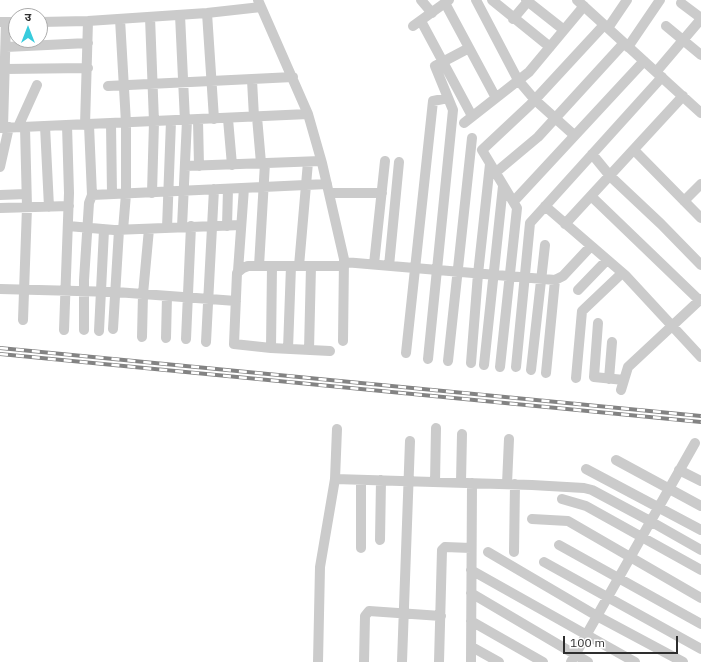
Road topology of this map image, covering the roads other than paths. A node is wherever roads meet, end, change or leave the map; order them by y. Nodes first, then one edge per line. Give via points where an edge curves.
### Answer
1 (421, 0) edge
2 (476, 0) edge
3 (492, 0) edge
4 (527, 0) edge
5 (660, 0) edge
6 (447, 2) edge
7 (623, 2) edge
8 (580, 3) edge
9 (681, 3) dead end
10 (260, 4) edge
11 (432, 13) junction
12 (207, 14) junction
13 (180, 15) junction
14 (150, 17) junction
15 (120, 19) junction
16 (513, 19) junction
17 (701, 19) edge
18 (88, 21) junction
19 (7, 22) edge
20 (48, 22) edge
21 (606, 26) junction
22 (666, 26) dead end
23 (564, 30) junction
24 (683, 41) junction
25 (88, 43) junction
26 (626, 45) junction
27 (6, 47) junction
28 (550, 47) junction
29 (469, 48) junction
30 (701, 55) edge
31 (644, 61) junction
32 (443, 62) junction
33 (88, 68) junction
34 (5, 69) junction
35 (659, 75) junction
36 (293, 77) junction
37 (252, 80) junction
38 (518, 80) junction
39 (211, 81) junction
40 (183, 82) junction
41 (153, 83) junction
42 (38, 85) dead end
43 (124, 85) junction
44 (108, 86) dead end
45 (683, 96) junction
46 (448, 98) junction
47 (496, 98) junction
48 (535, 100) junction
49 (701, 113) edge
50 (308, 114) junction
51 (256, 117) junction
52 (556, 117) junction
53 (214, 119) junction
54 (228, 119) junction
55 (186, 120) junction
56 (198, 120) junction
57 (171, 121) junction
58 (154, 122) junction
59 (126, 123) junction
60 (111, 124) junction
61 (67, 125) junction
62 (87, 125) junction
63 (46, 126) junction
64 (11, 127) edge
65 (574, 135) junction
66 (472, 138) dead end
67 (634, 150) junction
68 (2, 153) edge
69 (592, 154) junction
70 (321, 161) junction
71 (385, 161) dead end
72 (308, 162) junction
73 (399, 162) dead end
74 (263, 163) junction
75 (232, 165) junction
76 (186, 166) junction
77 (199, 166) junction
78 (0, 167) edge
79 (493, 169) junction
80 (610, 176) junction
81 (701, 184) edge
82 (305, 186) junction
83 (504, 186) junction
84 (263, 187) junction
85 (244, 188) junction
86 (214, 189) junction
87 (228, 189) junction
88 (328, 189) junction
89 (185, 190) junction
90 (168, 191) junction
91 (152, 193) junction
92 (382, 193) junction
93 (0, 194) edge
94 (26, 194) junction
95 (112, 194) junction
96 (126, 194) junction
97 (92, 195) junction
98 (592, 196) junction
99 (514, 201) junction
100 (684, 201) junction
101 (49, 206) junction
102 (69, 206) junction
103 (545, 206) junction
104 (26, 207) junction
105 (0, 208) edge
106 (701, 218) edge
107 (565, 224) junction
108 (241, 225) junction
109 (68, 226) junction
110 (212, 226) junction
111 (227, 226) junction
112 (186, 227) junction
113 (88, 228) junction
114 (166, 228) junction
115 (150, 229) junction
116 (104, 230) junction
117 (121, 230) junction
118 (544, 245) dead end
119 (591, 246) junction
120 (607, 260) junction
121 (344, 264) junction
122 (374, 264) junction
123 (701, 265) edge
124 (259, 266) junction
125 (272, 266) junction
126 (295, 266) junction
127 (312, 266) junction
128 (389, 266) junction
129 (416, 268) junction
130 (436, 270) junction
131 (238, 271) junction
132 (458, 272) junction
133 (622, 273) junction
134 (478, 274) junction
135 (495, 275) junction
136 (509, 276) junction
137 (525, 278) junction
138 (541, 279) junction
139 (555, 280) junction
140 (0, 289) edge
141 (24, 289) junction
142 (578, 290) dead end
143 (66, 291) junction
144 (85, 291) junction
145 (101, 292) junction
146 (116, 292) junction
147 (143, 294) junction
148 (167, 296) junction
149 (188, 297) junction
150 (208, 299) junction
151 (700, 300) edge
152 (236, 301) junction
153 (23, 320) dead end
154 (598, 323) dead end
155 (672, 326) junction
156 (114, 329) dead end
157 (64, 330) dead end
158 (84, 330) dead end
159 (99, 331) dead end
160 (142, 337) dead end
161 (166, 338) dead end
162 (186, 339) dead end
163 (343, 341) dead end
164 (206, 342) dead end
165 (612, 342) dead end
166 (271, 348) junction
167 (288, 349) junction
168 (309, 350) junction
169 (330, 351) dead end
170 (406, 353) dead end
171 (701, 357) edge
172 (428, 359) dead end
173 (448, 362) dead end
174 (471, 363) dead end
175 (484, 365) dead end
176 (500, 367) dead end
177 (516, 368) dead end
178 (531, 370) dead end
179 (546, 373) dead end
180 (576, 378) dead end
181 (609, 379) junction
182 (436, 428) dead end
183 (337, 429) dead end
184 (462, 434) dead end
185 (509, 439) dead end
186 (410, 441) dead end
187 (695, 443) dead end
188 (616, 460) dead end
189 (586, 469) dead end
190 (679, 470) junction
191 (335, 479) junction
192 (361, 480) junction
193 (381, 480) junction
194 (408, 481) junction
195 (701, 481) edge
196 (435, 482) junction
197 (460, 482) junction
198 (472, 483) junction
199 (511, 484) junction
200 (669, 489) junction
201 (562, 499) dead end
202 (701, 506) edge
203 (658, 507) junction
204 (532, 519) dead end
205 (650, 521) junction
206 (701, 530) edge
207 (641, 537) junction
208 (380, 540) dead end
209 (559, 545) dead end
210 (361, 548) dead end
211 (471, 548) junction
212 (701, 550) edge
213 (488, 552) dead end
214 (514, 552) dead end
215 (630, 558) junction
216 (544, 562) dead end
217 (471, 570) junction
218 (701, 570) edge
219 (619, 577) junction
220 (471, 593) junction
221 (608, 597) junction
222 (701, 598) edge
223 (403, 614) junction
224 (441, 616) junction
225 (597, 616) junction
226 (471, 621) junction
227 (701, 624) edge
228 (586, 635) junction
229 (472, 647) junction
230 (701, 649) edge
231 (573, 658) edge
232 (318, 662) edge
233 (364, 662) edge
234 (402, 662) edge
235 (439, 662) edge
236 (471, 662) edge
237 (499, 662) edge
238 (543, 662) edge
239 (588, 662) edge
240 (635, 662) edge
241 (683, 662) edge

1 - 11 street
2 - 38 street
3 - 16 street
4 - 16 street
4 - 23 street
5 - 26 street
6 - 11 street
6 - 29 street
7 - 21 street
8 - 21 street
8 - 23 street
9 - 17 street
10 - 12 street
10 - 36 street
11 - 32 street via 417,24
12 - 13 street
12 - 39 street
13 - 14 street
13 - 40 street
14 - 15 street
14 - 41 street
15 - 18 street
15 - 43 street
16 - 28 street
17 - 24 street
18 - 20 street
18 - 25 street
19 - 27 street
21 - 26 street
21 - 48 street
22 - 24 street
23 - 28 street
24 - 30 street
24 - 35 street
25 - 27 street
25 - 33 street
26 - 31 street
26 - 52 street
27 - 34 street
28 - 38 street via 529,72
29 - 32 street
29 - 47 street
31 - 35 street
31 - 65 street
32 - 46 street via 435,66
32 - 47 street via 468,119
33 - 34 street
33 - 62 street
34 - 64 street
35 - 45 street
35 - 69 street
36 - 37 street
36 - 50 street
37 - 39 street
37 - 51 street
38 - 47 street
38 - 48 street
39 - 40 street
39 - 53 street
40 - 41 street
40 - 55 street
41 - 43 street
41 - 58 street
42 - 64 street
43 - 44 street
43 - 59 street
45 - 49 street
45 - 67 street
46 - 129 street via 433,101
46 - 130 street via 453,110
48 - 52 street
48 - 79 street via 483,149
50 - 51 street
50 - 70 street
51 - 54 street
51 - 74 street
52 - 65 street
52 - 79 street via 538,137
53 - 54 street
53 - 56 street
54 - 75 street
55 - 56 street
55 - 57 street
55 - 76 street
56 - 77 street
57 - 58 street
57 - 90 street
58 - 59 street
58 - 91 street
59 - 60 street
59 - 96 street
60 - 62 street
60 - 95 street
61 - 62 street
61 - 63 street
61 - 102 street
62 - 97 street
63 - 64 street
63 - 101 street
64 - 68 street
64 - 94 street
65 - 99 street
66 - 132 street
67 - 80 street
67 - 100 street
68 - 78 street
69 - 80 street
69 - 103 street
70 - 72 street
70 - 88 street
71 - 92 street
72 - 74 street
72 - 82 street
73 - 128 street
74 - 75 street
74 - 84 street
75 - 77 street
76 - 77 street
76 - 89 street
79 - 83 street
79 - 134 street
80 - 98 street
80 - 123 street
81 - 100 street
82 - 84 street
82 - 88 street
82 - 126 street
83 - 99 street
83 - 135 street
84 - 85 street
84 - 124 street
85 - 87 street
85 - 108 street
86 - 87 street
86 - 89 street
86 - 110 street
87 - 111 street
88 - 92 street
88 - 121 street
89 - 90 street
89 - 112 street
90 - 91 street
90 - 114 street
91 - 96 street
92 - 122 street
93 - 94 street
94 - 104 street
95 - 96 street
95 - 97 street
96 - 117 street
97 - 113 street via 89,203
98 - 107 street
98 - 151 street
99 - 136 street via 517,210
100 - 106 street
101 - 102 street
101 - 104 street
102 - 109 street
103 - 107 street
103 - 137 street via 530,223
104 - 105 street
104 - 141 street
107 - 119 street
108 - 111 street
108 - 131 street
109 - 113 street
109 - 143 street
110 - 111 street
110 - 112 street
110 - 150 street
112 - 114 street
112 - 149 street
113 - 116 street
113 - 144 street
114 - 115 street
115 - 117 street
115 - 147 street
116 - 117 street
116 - 145 street
117 - 146 street via 116,257
118 - 138 street
119 - 120 street
119 - 139 street via 563,276
120 - 133 street
120 - 142 street
121 - 122 street
121 - 127 street
121 - 163 street
122 - 128 street
124 - 125 street
124 - 131 street via 248,266
125 - 126 street
125 - 166 street
126 - 127 street
126 - 167 street
127 - 168 street
128 - 129 street
129 - 130 street
129 - 170 street
130 - 132 street
130 - 172 street
131 - 152 street
132 - 134 street
132 - 173 street
133 - 155 street
133 - 180 street via 582,311
134 - 135 street
134 - 174 street
135 - 136 street
135 - 175 street
136 - 137 street
136 - 176 street
137 - 138 street
137 - 177 street
138 - 139 street
138 - 178 street
139 - 179 street
140 - 141 street
141 - 143 street
141 - 153 street
143 - 144 street
143 - 157 street
144 - 145 street
144 - 158 street
145 - 146 street
145 - 159 street
146 - 147 street
146 - 156 street
147 - 148 street
147 - 160 street
148 - 149 street
148 - 161 street
149 - 150 street
149 - 162 street
150 - 152 street
150 - 164 street
151 - 155 street
152 - 166 street via 234,344
154 - 181 street via 594,377
155 - 171 street
155 - 181 street via 628,367 622,385
165 - 181 street
166 - 167 street
167 - 168 street
168 - 169 street
182 - 196 street
183 - 191 street
184 - 197 street
185 - 199 street
186 - 194 street
187 - 190 street
188 - 200 street
189 - 203 street
190 - 195 street
190 - 200 street
191 - 192 street
191 - 232 street via 320,567
192 - 193 street
192 - 210 street
193 - 194 street
193 - 208 street
194 - 196 street
194 - 223 street
196 - 197 street
197 - 198 street
198 - 199 street
198 - 211 street
199 - 205 street via 588,489
199 - 214 street
200 - 202 street
200 - 203 street
201 - 207 street via 586,506
203 - 205 street
203 - 206 street
204 - 215 street via 568,521
205 - 207 street
205 - 212 street
207 - 215 street
207 - 218 street
209 - 219 street
211 - 217 street
211 - 224 street via 443,548
213 - 225 street
215 - 219 street
215 - 222 street
216 - 221 street
217 - 220 street
217 - 228 street
219 - 221 street
219 - 227 street
220 - 226 street
220 - 231 street
221 - 225 street
221 - 230 street
223 - 224 street
223 - 233 street via 372,611 367,613
223 - 234 street
224 - 235 street
225 - 228 street
225 - 241 street
226 - 229 street
226 - 238 street
228 - 231 street
228 - 240 street
229 - 236 street
229 - 237 street
231 - 239 street

